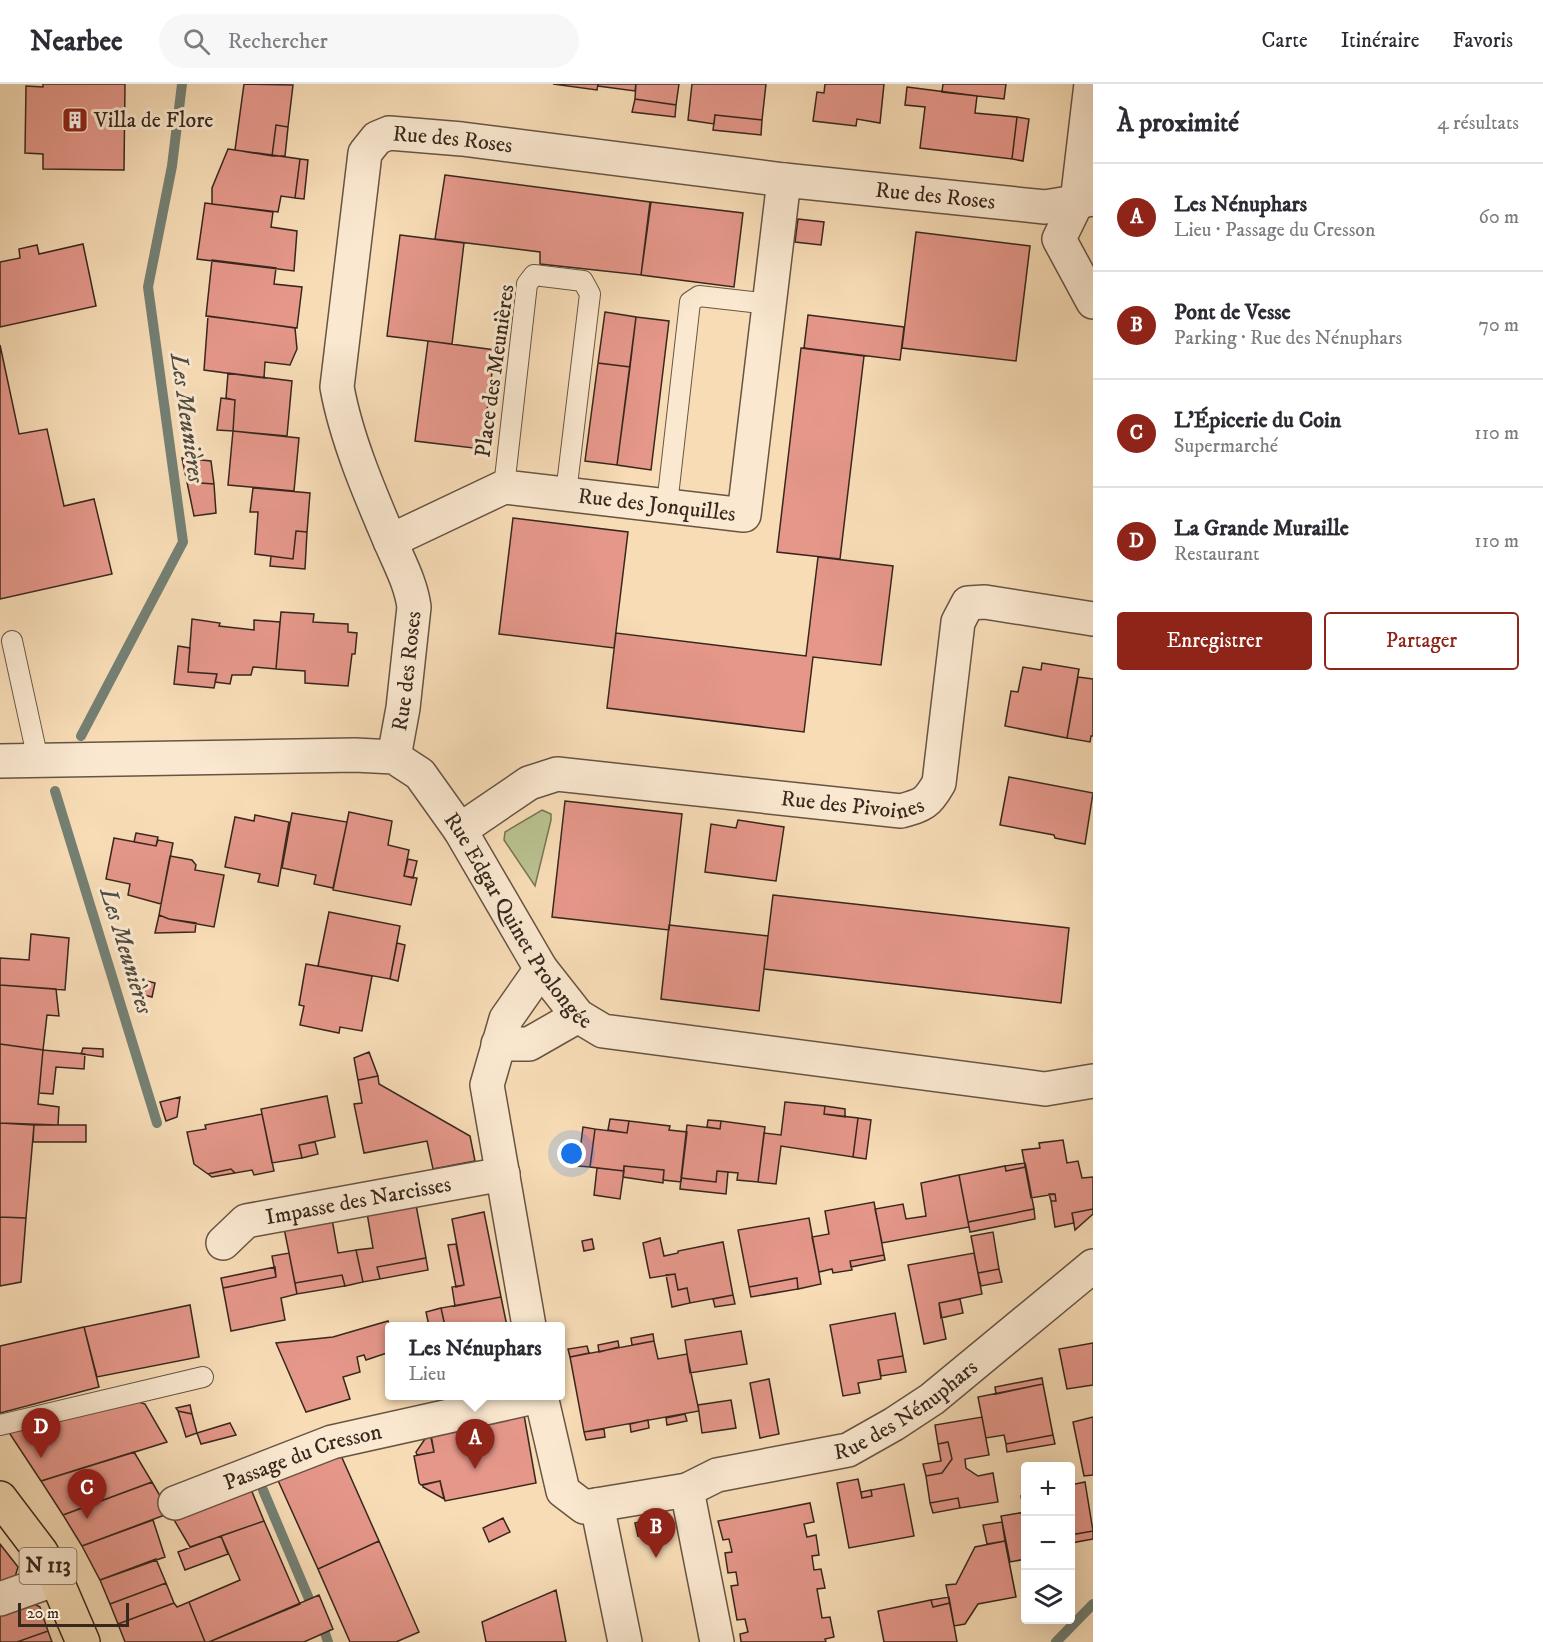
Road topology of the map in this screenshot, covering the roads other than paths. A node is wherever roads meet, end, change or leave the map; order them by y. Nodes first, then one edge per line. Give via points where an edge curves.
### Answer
1 (1090, 84) edge
2 (784, 180) junction
3 (1085, 200) edge
4 (1093, 302) edge
5 (769, 304) junction
6 (504, 487) junction
7 (566, 493) junction
8 (668, 506) junction
9 (390, 541) junction
10 (1093, 618) edge
11 (12, 642) dead end
12 (394, 757) junction
13 (38, 760) junction
14 (0, 761) edge
15 (460, 830) junction
16 (541, 969) junction
17 (578, 1016) junction
18 (498, 1044) junction
19 (1093, 1081) edge
20 (502, 1174) junction
21 (223, 1243) dead end
22 (1093, 1266) edge
23 (528, 1322) edge
24 (203, 1377) dead end
25 (518, 1400) edge
26 (541, 1400) edge
27 (0, 1425) edge
28 (687, 1490) junction
29 (0, 1498) edge
30 (175, 1503) dead end
31 (597, 1505) junction
32 (56, 1579) junction
33 (0, 1599) edge
34 (83, 1642) edge
35 (626, 1642) edge
36 (717, 1642) edge

1 - 3 street
2 - 3 street, Rue des Roses via 1045,207
2 - 5 street, Rue des Jonquilles
2 - 9 street, Rue des Roses via 462,139 389,133 376,138 365,153 337,387 342,418
3 - 4 street via 1059,239
5 - 8 lane via 699,296 690,302
5 - 8 street, Rue des Jonquilles via 744,515
6 - 7 street, Rue des Jonquilles
6 - 7 lane, Place des Meunières via 527,284 534,275 583,281 590,294
6 - 9 street
7 - 8 street, Rue des Jonquilles
9 - 12 street, Rue des Roses via 412,591 414,607
10 - 15 street, Rue des Pivoines via 985,602 968,603 958,622 939,783 920,806 901,811 557,774 529,783
11 - 13 lane
12 - 13 street
12 - 15 street, Rue Edgar Quinet Prolongée via 420,774
13 - 14 street
15 - 16 street, Rue Edgar Quinet Prolongée
16 - 17 street, Rue Edgar Quinet Prolongée
16 - 18 street via 506,1019
17 - 18 street via 529,1044
17 - 19 street, Rue Edgar Quinet Prolongée via 603,1031 619,1034 1045,1089
18 - 20 street via 487,1084
20 - 21 street, Impasse des Narcisses via 246,1221
20 - 23 street
22 - 28 street, Rue des Nénuphars via 932,1399 848,1450 717,1475
24 - 27 lane
25 - 30 street, Passage du Cresson via 332,1442
26 - 31 street, Rue des Nénuphars via 563,1491 584,1507
28 - 31 street, Rue des Nénuphars
28 - 36 street
29 - 32 main road, N 113 via 41,1552
31 - 35 street
32 - 33 street
32 - 34 main road, N 113

